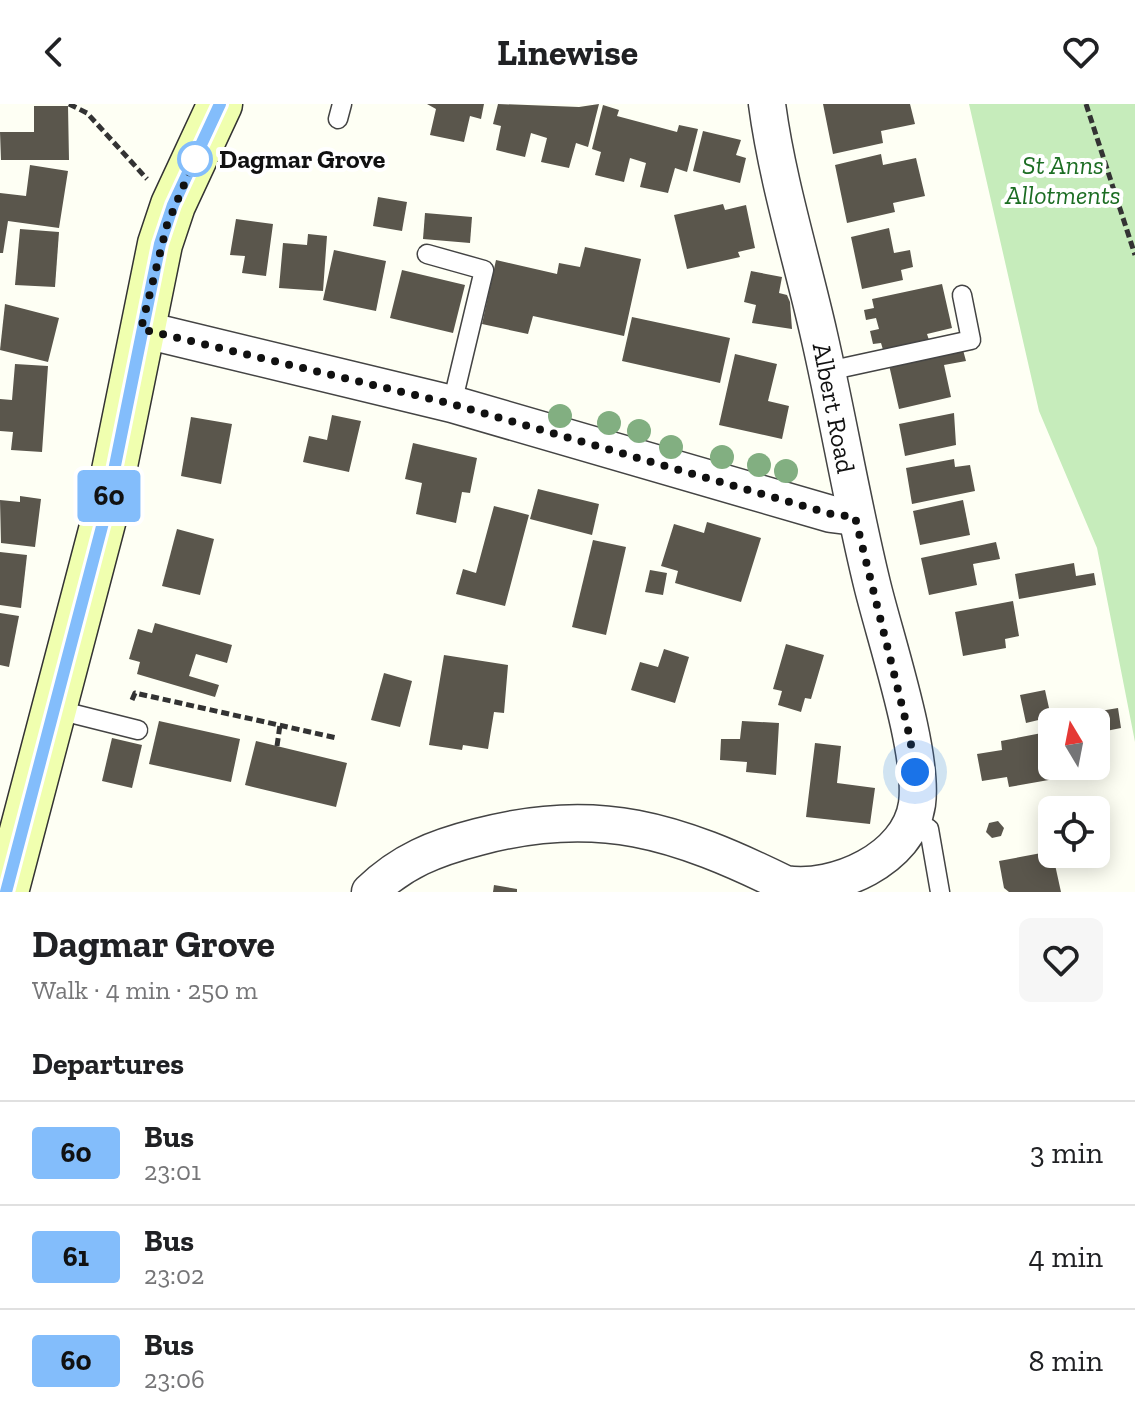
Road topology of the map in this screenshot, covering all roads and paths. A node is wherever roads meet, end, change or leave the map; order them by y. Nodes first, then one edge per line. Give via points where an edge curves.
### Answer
1 (69, 104) edge
2 (220, 104) edge
3 (1086, 104) edge
4 (759, 106) edge
5 (173, 205) junction
6 (427, 254) dead end
7 (1135, 255) edge
8 (962, 295) dead end
9 (141, 329) junction
10 (828, 371) junction
11 (452, 404) junction
12 (855, 517) junction
13 (132, 700) dead end
14 (54, 709) junction
15 (280, 725) junction
16 (138, 730) dead end
17 (337, 738) dead end
18 (277, 746) dead end
19 (913, 819) junction
20 (804, 890) edge
21 (6, 892) edge
22 (370, 892) edge
23 (940, 892) edge

1 - 5 path via 87,113
2 - 5 main road
3 - 7 path
4 - 10 street, Albert Road
5 - 9 main road
6 - 11 lane via 484,270
8 - 10 lane via 971,340
9 - 11 street
9 - 14 main road via 105,515
10 - 12 street, Albert Road
11 - 12 street
12 - 19 street, Albert Road via 914,756
13 - 15 path via 135,693
14 - 16 lane
14 - 21 main road
15 - 17 path
15 - 18 path
19 - 20 street via 905,835 868,867
19 - 23 lane via 929,829
20 - 22 street via 679,837 574,820 503,830 440,847 390,872

